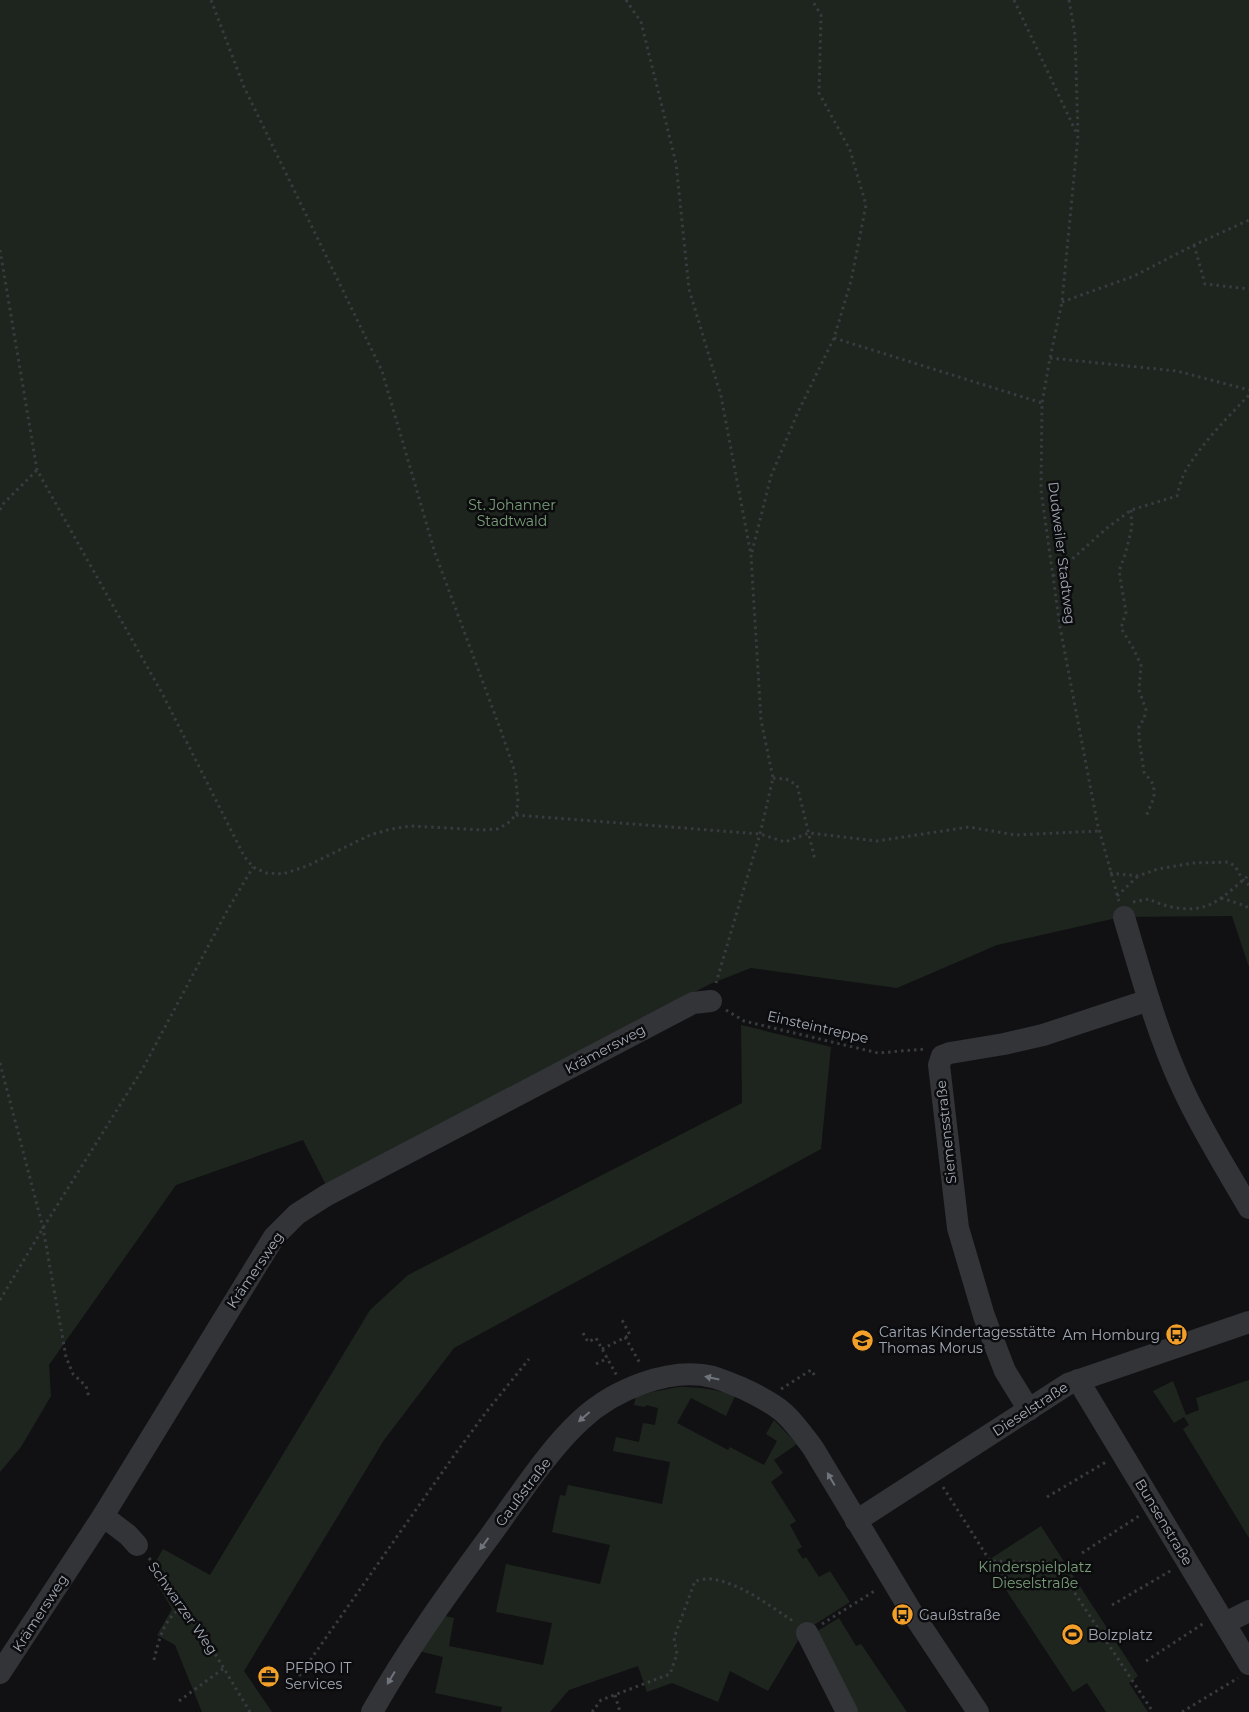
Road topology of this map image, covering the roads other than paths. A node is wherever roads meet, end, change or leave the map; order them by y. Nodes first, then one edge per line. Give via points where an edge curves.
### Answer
1 (1127, 910) road end
2 (1149, 1000) junction
3 (711, 1001) road end
4 (1249, 1208) edge
5 (1249, 1322) edge
6 (1078, 1380) junction
7 (1029, 1410) junction
8 (103, 1516) junction
9 (856, 1521) junction
10 (137, 1545) road end
11 (1249, 1610) edge
12 (1222, 1618) junction
13 (807, 1633) road end
14 (1245, 1670) edge
15 (0, 1673) edge
16 (372, 1712) edge
17 (847, 1712) edge
18 (978, 1712) edge

1 - 2 street
2 - 4 street via 1182,1088
2 - 7 street, Siemensstraße via 1043,1035 950,1052 942,1056 939,1065 958,1228 981,1306 1005,1371
3 - 8 street, Krämersweg via 693,1003 380,1166 297,1214 274,1237
5 - 6 street, Dieselstraße
6 - 7 street, Dieselstraße
6 - 12 street, Bunsenstraße
7 - 9 street, Dieselstraße
8 - 10 street
8 - 15 street, Krämersweg
9 -> 16 street, Gaußstraße via 796,1425 764,1399 712,1377 680,1376 650,1381 625,1390 597,1406 548,1457 439,1606 400,1663
9 - 18 street, Gaußstraße
11 - 12 street
12 - 14 street, Bunsenstraße
13 - 17 street

